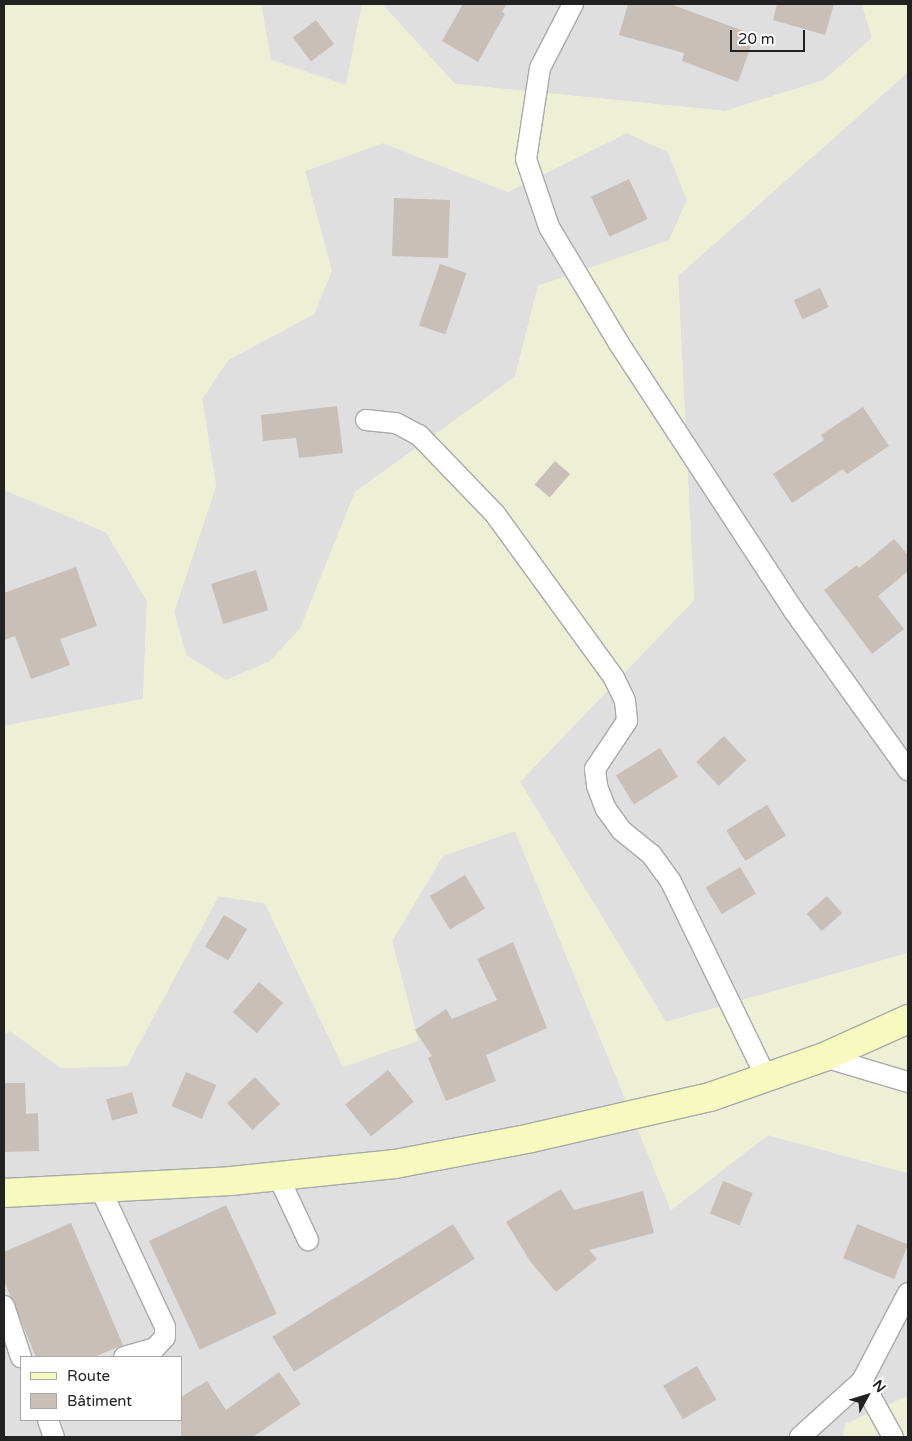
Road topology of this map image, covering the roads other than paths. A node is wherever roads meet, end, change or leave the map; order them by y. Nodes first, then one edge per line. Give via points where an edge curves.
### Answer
1 (573, 4) edge
2 (366, 420) dead end
3 (908, 770) edge
4 (908, 1019) edge
5 (824, 1056) junction
6 (766, 1077) junction
7 (908, 1082) edge
8 (278, 1176) junction
9 (100, 1188) junction
10 (4, 1193) edge
11 (308, 1240) dead end
12 (908, 1293) edge
13 (4, 1306) edge
14 (22, 1356) edge
15 (127, 1356) edge
16 (862, 1381) junction
17 (48, 1421) edge
18 (54, 1437) edge
19 (800, 1437) edge
20 (893, 1437) edge

1 - 3 street via 540,68 526,159 549,227 618,342 794,611
2 - 6 street via 396,423 420,435 495,514 614,678 625,701 627,721 595,768 600,794 621,830 651,854 671,882
4 - 5 street
5 - 6 street
5 - 7 street
6 - 8 street via 710,1096 531,1138 395,1164
8 - 9 street
8 - 11 street
9 - 10 street
9 - 15 street via 165,1327 165,1337 155,1348
12 - 16 street
13 - 14 street
16 - 19 street
16 - 20 street
17 - 18 street

